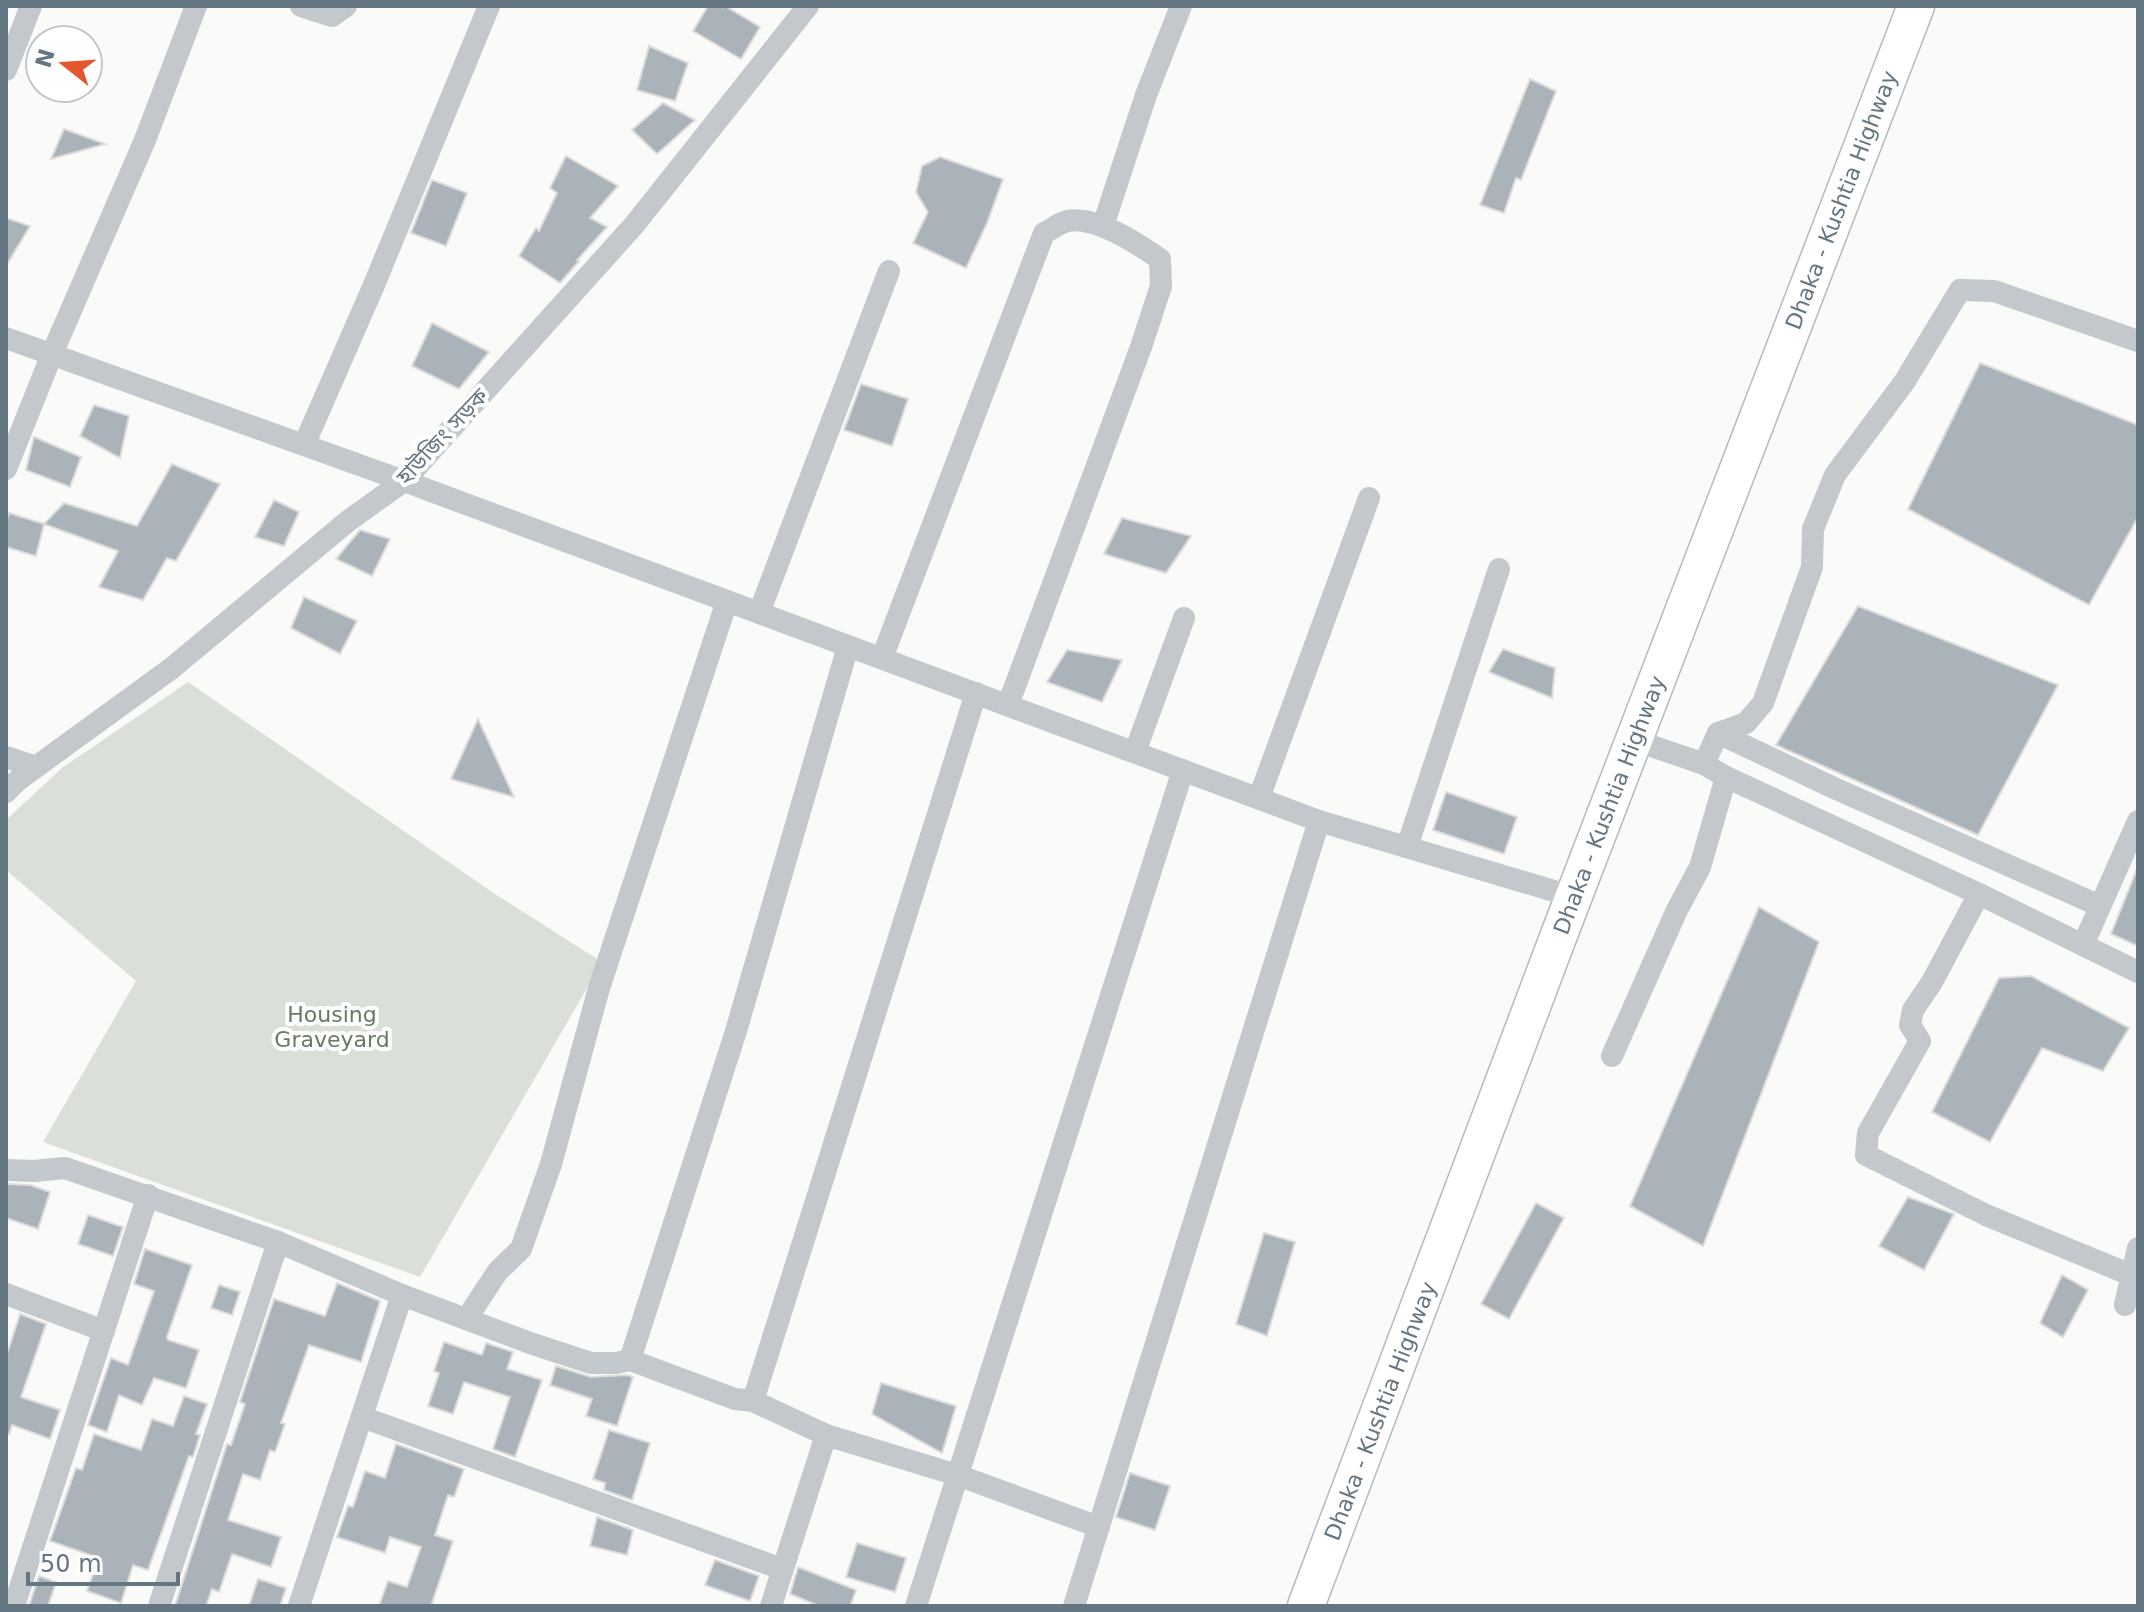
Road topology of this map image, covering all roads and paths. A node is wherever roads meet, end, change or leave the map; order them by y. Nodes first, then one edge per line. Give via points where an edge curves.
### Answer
1 (31, 6) edge
2 (196, 6) edge
3 (301, 6) edge
4 (346, 6) edge
5 (489, 6) edge
6 (808, 6) edge
7 (1181, 6) edge
8 (1916, 6) edge
9 (8, 57) edge
10 (1103, 226) junction
11 (889, 271) dead end
12 (6, 338) edge
13 (2138, 341) edge
14 (52, 354) junction
15 (304, 445) junction
16 (6, 469) edge
17 (404, 481) junction
18 (1369, 498) dead end
19 (1499, 569) dead end
20 (727, 601) junction
21 (759, 613) junction
22 (1184, 618) dead end
23 (848, 646) junction
24 (882, 658) junction
25 (976, 693) junction
26 (1008, 705) junction
27 (1718, 733) junction
28 (1634, 740) junction
29 (1135, 752) junction
30 (6, 757) edge
31 (1704, 764) junction
32 (36, 767) junction
33 (1183, 770) junction
34 (1726, 777) junction
35 (6, 792) edge
36 (1259, 798) junction
37 (1319, 821) junction
38 (2137, 826) edge
39 (1407, 847) junction
40 (1979, 894) junction
41 (1574, 897) junction
42 (2100, 906) junction
43 (2083, 945) junction
44 (2138, 972) edge
45 (1612, 1056) dead end
46 (6, 1170) edge
47 (148, 1195) junction
48 (278, 1242) junction
49 (2138, 1248) edge
50 (2131, 1275) junction
51 (6, 1294) edge
52 (402, 1295) junction
53 (2125, 1305) dead end
54 (467, 1318) junction
55 (104, 1331) junction
56 (630, 1360) junction
57 (753, 1401) junction
58 (362, 1417) junction
59 (826, 1435) junction
60 (957, 1475) junction
61 (1099, 1527) junction
62 (782, 1569) junction
63 (14, 1606) edge
64 (159, 1606) edge
65 (299, 1606) edge
66 (771, 1606) edge
67 (916, 1606) edge
68 (1074, 1606) edge
69 (1306, 1606) edge

1 - 9 street
2 - 14 street via 145,140
3 - 4 street via 332,16
5 - 15 street
6 - 17 street, হাউজিং সড়ক via 635,224
7 - 10 street
8 - 28 main road, Dhaka - Kushtia Highway
10 - 24 street via 1068,221 1044,233
10 - 26 street via 1160,259 1161,286
11 - 21 street
12 - 14 street
13 - 27 street via 1994,291 1960,290 1905,381 1835,475 1813,529 1812,567 1763,703 1746,723
14 - 15 street
14 - 16 street
15 - 17 street
17 - 20 street
17 - 32 street, হাউজিং সড়ক via 348,521 172,668
18 - 36 street
19 - 39 street
20 - 21 street
20 - 54 street via 599,988 551,1164 521,1249 498,1271
21 - 23 street
22 - 29 street
23 - 24 street
23 - 56 street via 736,1031
24 - 25 street
25 - 26 street
25 - 57 street
26 - 29 street
27 - 31 street
27 - 42 street
28 - 31 street
28 - 41 main road, Dhaka - Kushtia Highway
29 - 33 street
30 - 32 street
31 - 34 street
32 - 35 street, হাউজিং সড়ক
33 - 36 street
33 - 60 street
34 - 40 street
34 - 45 street via 1700,867
36 - 37 street
37 - 39 street
37 - 61 street
38 - 42 street
39 - 41 street
40 - 43 street
40 - 50 street via 1913,1010 1910,1025 1920,1041 1868,1133 1866,1155 1986,1215
41 - 69 main road, Dhaka - Kushtia Highway
42 - 43 street
43 - 44 street
46 - 47 street via 65,1168
47 - 48 street
47 - 55 street
48 - 52 street
48 - 64 street
49 - 50 street
50 - 53 street
51 - 55 street
52 - 54 street
52 - 58 street
54 - 56 street via 591,1363
55 - 63 street
56 - 57 street
57 - 59 street
58 - 62 street
58 - 65 street
59 - 60 street
59 - 62 street
60 - 61 street
60 - 67 street
61 - 68 street
62 - 66 street

